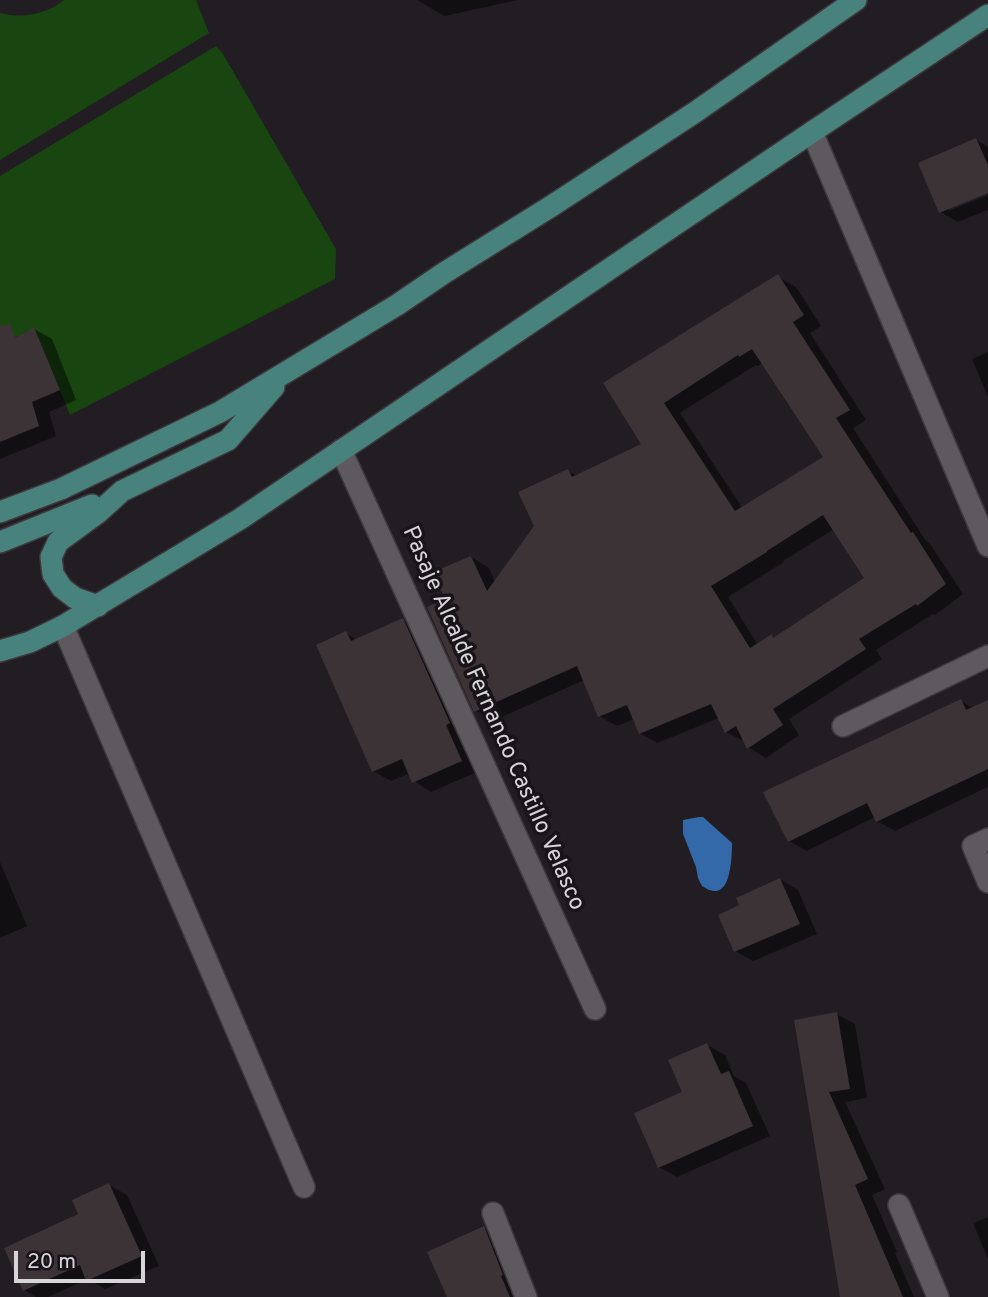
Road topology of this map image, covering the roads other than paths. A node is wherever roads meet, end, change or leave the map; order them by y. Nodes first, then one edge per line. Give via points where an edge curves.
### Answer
1 (856, 0) edge
2 (988, 15) edge
3 (812, 132) junction
4 (287, 372) junction
5 (341, 450) junction
6 (122, 491) junction
7 (0, 512) edge
8 (0, 542) edge
9 (988, 546) edge
10 (98, 606) junction
11 (63, 626) junction
12 (0, 651) edge
13 (988, 656) edge
14 (843, 726) dead end
15 (988, 839) edge
16 (988, 882) edge
17 (595, 1009) dead end
18 (304, 1187) dead end
19 (899, 1205) dead end
20 (494, 1213) dead end
21 (526, 1297) edge
22 (939, 1297) edge

1 - 4 main road via 583,186
2 - 3 main road
3 - 5 main road
3 - 9 street
4 - 6 main road via 228,440
4 - 7 main road via 220,412 61,489
5 - 10 main road via 240,519
5 - 17 street, Pasaje Alcalde Fernando Castillo Velasco
6 - 8 main road
6 - 10 main road via 58,542 51,557 61,589
10 - 11 main road
11 - 12 main road
11 - 18 street
13 - 14 street
15 - 16 street via 973,846
19 - 22 street
20 - 21 street

